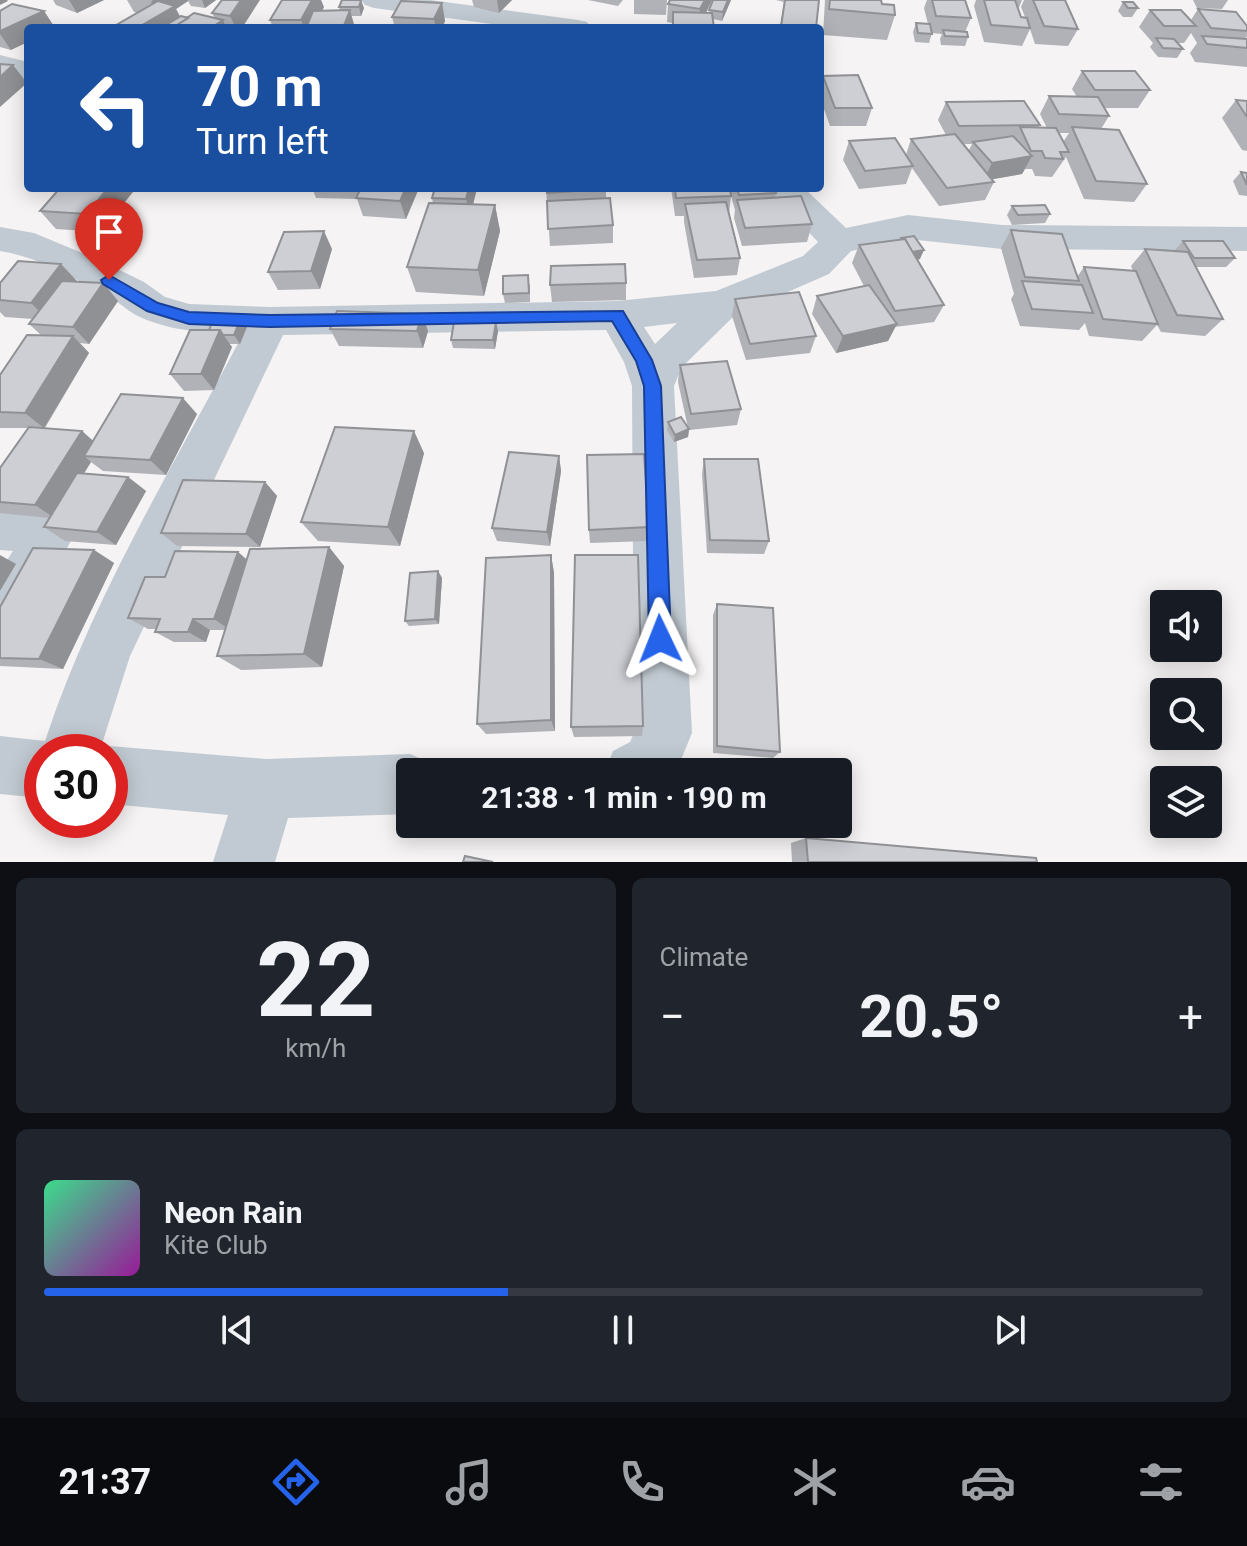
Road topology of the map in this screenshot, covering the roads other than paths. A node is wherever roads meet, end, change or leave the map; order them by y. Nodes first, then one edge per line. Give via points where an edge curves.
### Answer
1 (374, 0) edge
2 (549, 24) edge
3 (0, 63) edge
4 (24, 70) edge
5 (788, 192) edge
6 (0, 239) edge
7 (1247, 239) edge
8 (839, 242) junction
9 (721, 305) junction
10 (617, 315) junction
11 (270, 321) junction
12 (653, 386) junction
13 (0, 528) edge
14 (0, 618) edge
15 (76, 734) edge
16 (653, 758) edge
17 (0, 765) edge
18 (24, 767) edge
19 (128, 777) edge
20 (396, 784) edge
21 (266, 789) junction
22 (244, 862) edge

1 - 2 street
3 - 4 street
5 - 8 street
6 - 11 street via 21,242 86,269 152,307 189,318
7 - 8 street via 1002,237 908,227
8 - 9 street via 816,265
9 - 10 street
9 - 12 street via 666,358
10 - 11 street
10 - 12 street
11 - 15 street via 109,643
12 - 16 street via 663,733
13 - 14 street via 52,532
17 - 18 street
19 - 21 street
20 - 21 street
21 - 22 street

